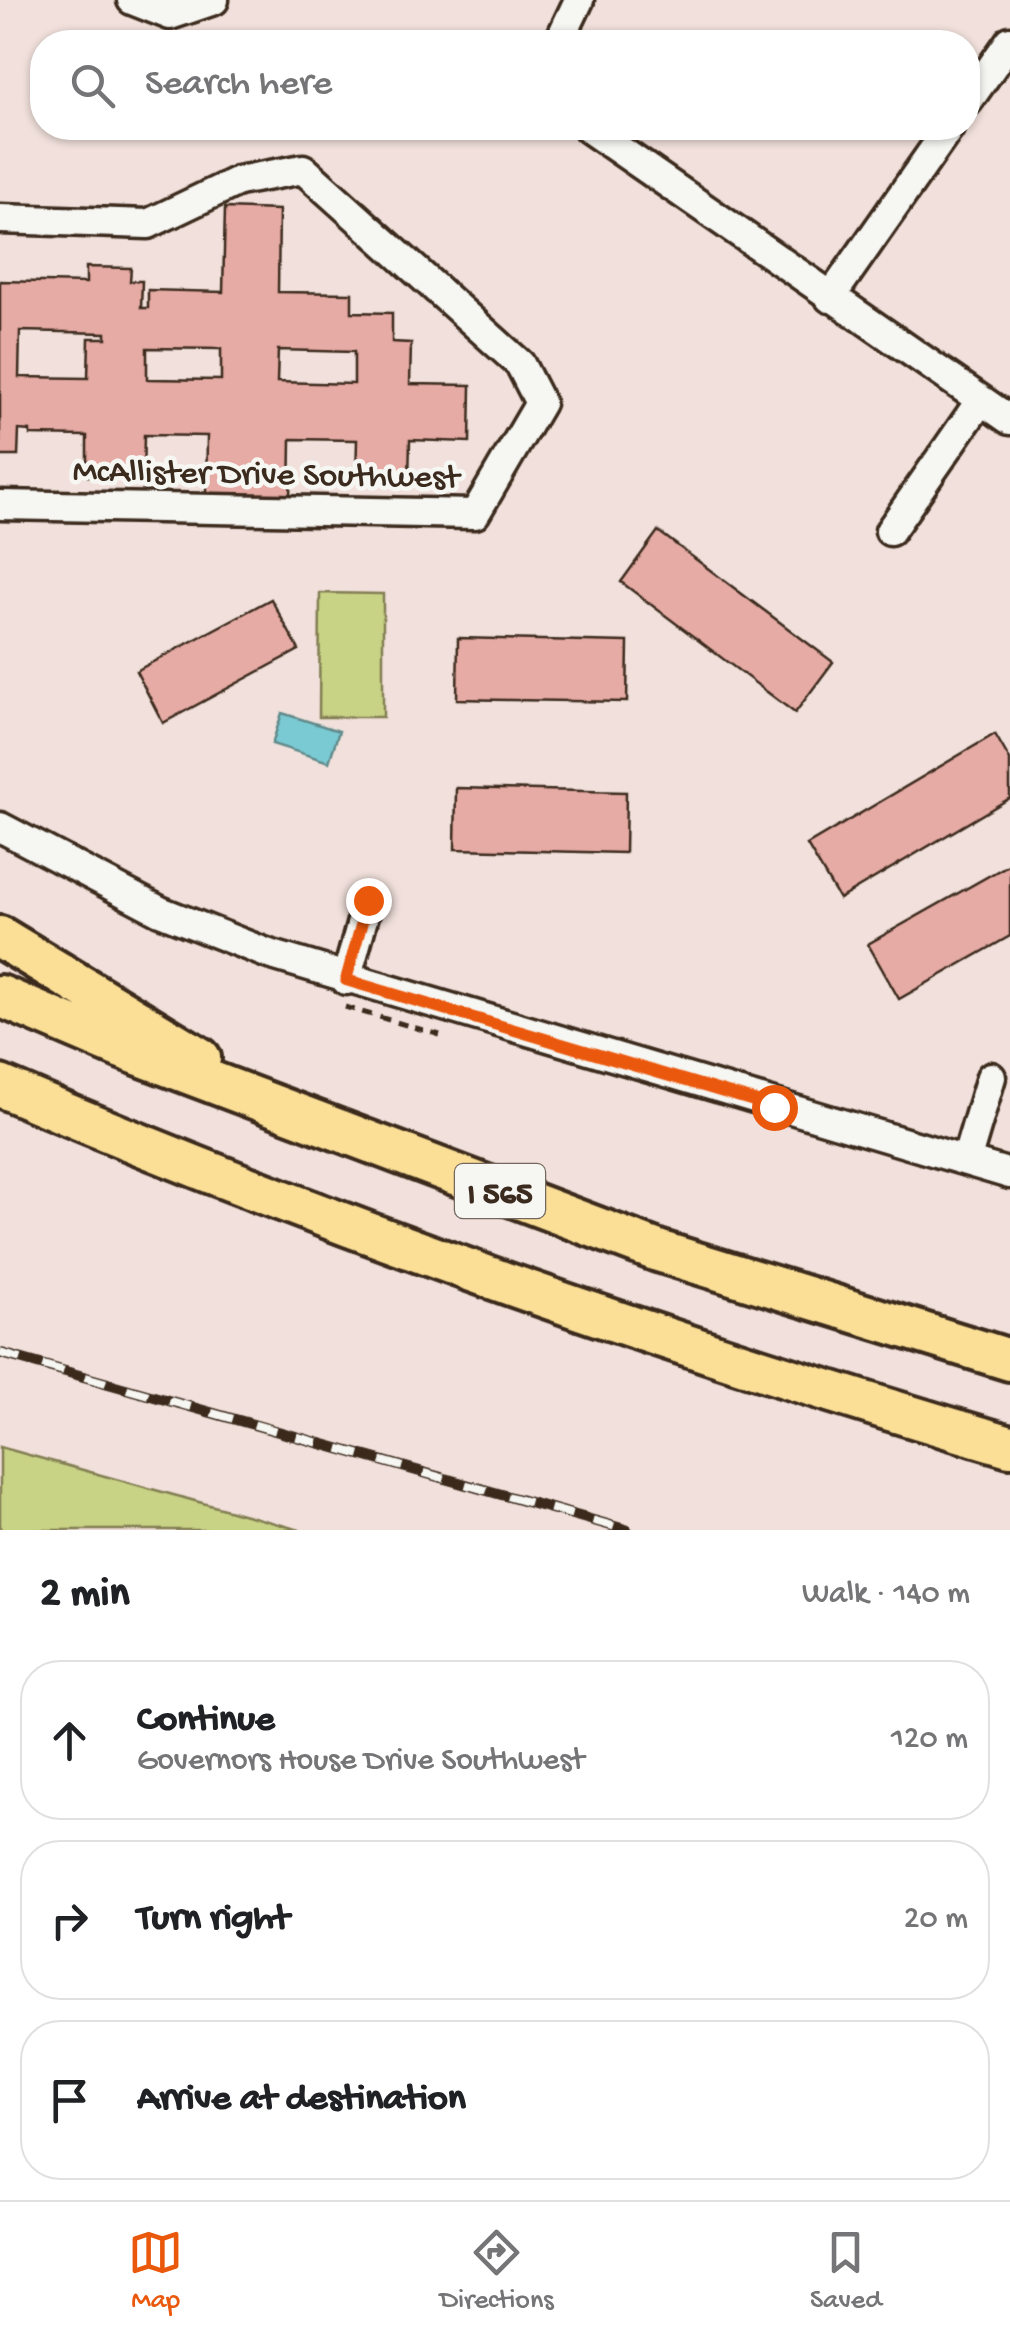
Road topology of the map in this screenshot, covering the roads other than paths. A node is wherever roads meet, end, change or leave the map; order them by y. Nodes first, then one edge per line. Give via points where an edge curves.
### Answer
1 (132, 0) edge
2 (214, 0) edge
3 (578, 0) edge
4 (564, 30) edge
5 (1010, 40) edge
6 (980, 84) edge
7 (605, 140) edge
8 (941, 140) edge
9 (0, 219) edge
10 (830, 298) junction
11 (981, 400) junction
12 (1010, 420) edge
13 (0, 506) edge
14 (890, 531) dead end
15 (0, 827) edge
16 (368, 900) dead end
17 (0, 936) edge
18 (346, 980) junction
19 (0, 996) edge
20 (990, 1077) dead end
21 (0, 1086) edge
22 (0, 1097) edge
23 (284, 1109) junction
24 (62, 1112) junction
25 (966, 1161) junction
26 (1010, 1174) edge
27 (1010, 1360) edge
28 (1010, 1446) edge

1 - 2 street via 170,15
3 - 4 street
5 - 6 street
7 - 10 street
8 - 10 street
9 - 13 street, McAllister Drive Southwest via 148,224 238,181 302,169 520,364 540,403 475,514
10 - 11 street
11 - 12 street
11 - 14 street
15 - 18 street via 160,910
16 - 18 street
17 - 23 highway
18 - 25 street
19 - 23 highway, I 565
20 - 25 street
21 - 24 highway, I 565
22 - 24 highway
23 - 27 highway, I 565 via 658,1251
24 - 28 highway, I 565 via 230,1183 566,1306
25 - 26 street

